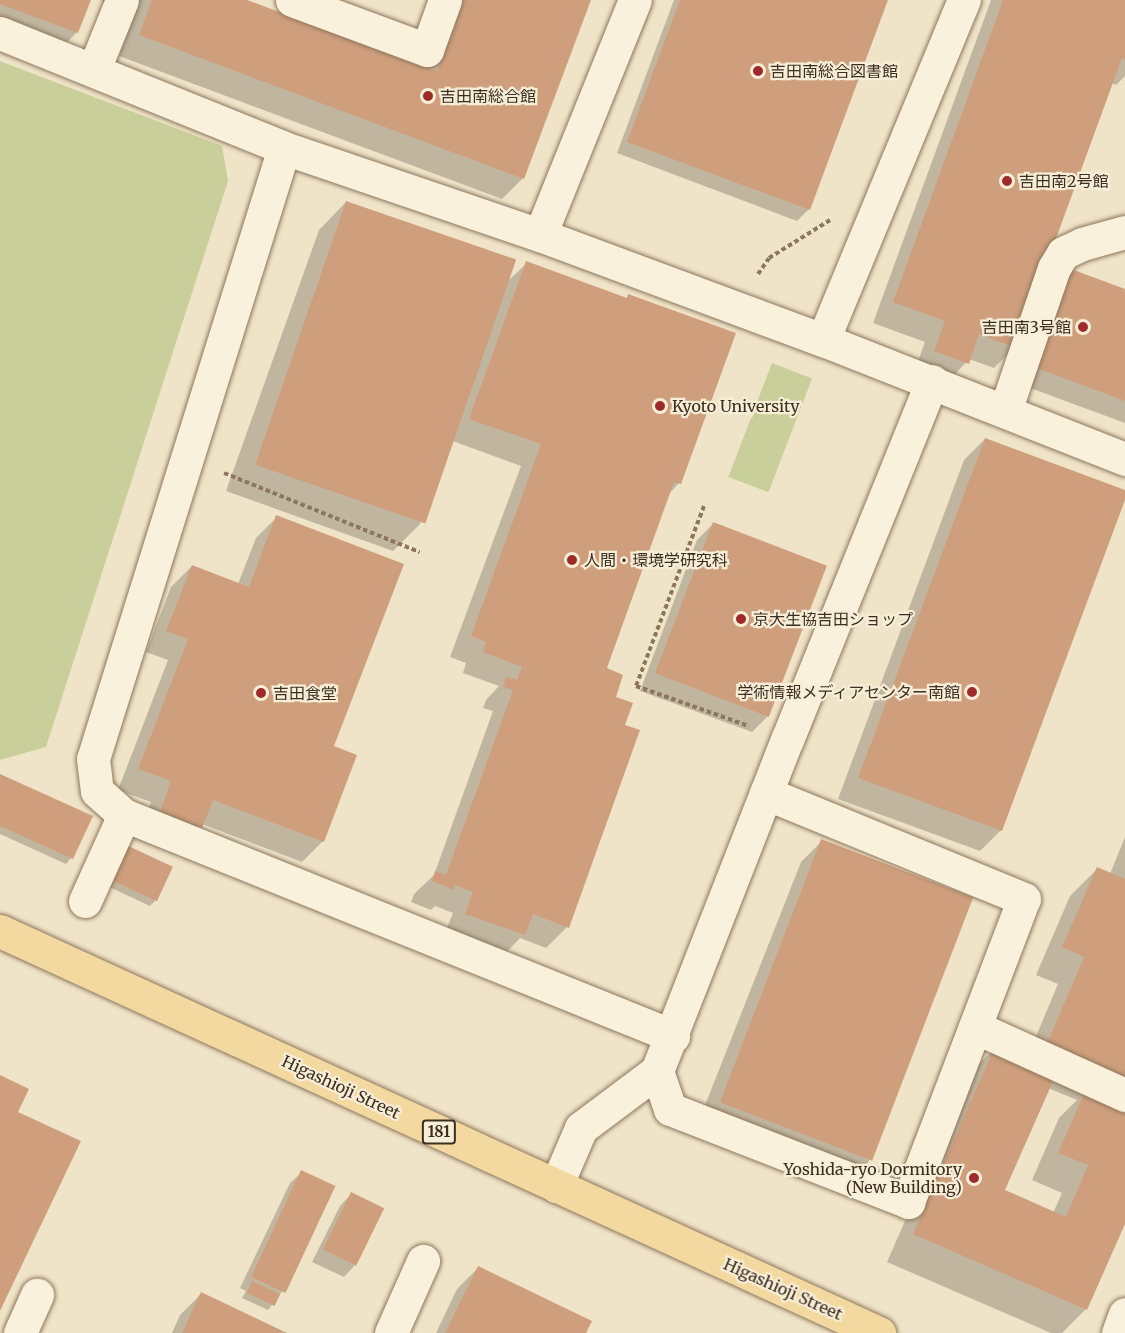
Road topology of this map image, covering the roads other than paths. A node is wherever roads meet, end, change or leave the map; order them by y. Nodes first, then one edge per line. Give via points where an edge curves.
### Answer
1 (122, 0) edge
2 (292, 0) edge
3 (445, 0) edge
4 (635, 0) edge
5 (964, 0) edge
6 (0, 33) edge
7 (94, 69) junction
8 (284, 148) junction
9 (1125, 232) edge
10 (540, 235) junction
11 (823, 340) junction
12 (932, 381) junction
13 (1005, 411) junction
14 (1125, 459) edge
15 (766, 793) junction
16 (124, 815) junction
17 (85, 901) dead end
18 (0, 931) edge
19 (975, 1027) junction
20 (673, 1035) junction
21 (657, 1071) junction
22 (1125, 1095) edge
23 (556, 1186) junction
24 (423, 1262) dead end
25 (37, 1295) dead end
26 (1125, 1314) edge
27 (20, 1333) edge
28 (391, 1333) edge
29 (879, 1333) edge
30 (1118, 1333) edge

1 - 7 lane
2 - 3 lane via 427,50
4 - 10 lane
5 - 11 lane
6 - 7 lane
7 - 8 lane
8 - 10 lane
8 - 16 lane via 93,759 97,791
9 - 13 lane via 1082,244 1064,254 1054,268
10 - 11 lane
11 - 12 lane
12 - 13 lane
12 - 15 lane
13 - 14 lane
15 - 19 lane via 1024,899
15 - 20 lane
16 - 17 lane
16 - 20 lane
18 - 23 main road, Higashioji Street / 181
19 - 21 lane via 908,1202 670,1109
19 - 22 lane
20 - 21 lane
21 - 23 lane via 581,1128
23 - 29 main road, Higashioji Street / 181
24 - 28 lane
25 - 27 lane
26 - 30 lane

